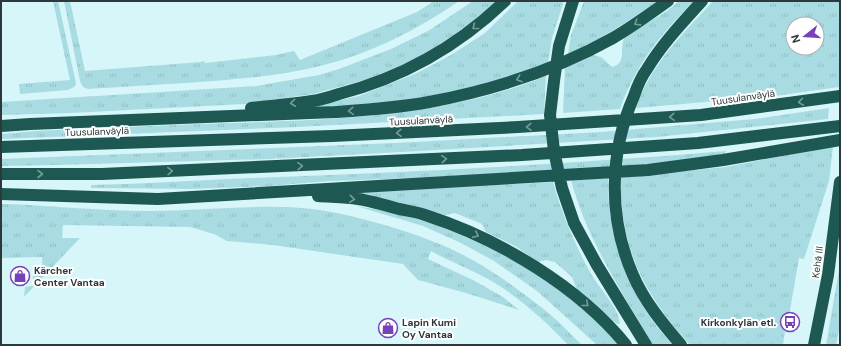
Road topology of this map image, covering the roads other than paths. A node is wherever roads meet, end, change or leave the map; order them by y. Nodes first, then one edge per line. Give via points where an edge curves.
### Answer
1 (505, 1) edge
2 (668, 1) edge
3 (702, 1) edge
4 (572, 3) edge
5 (840, 96) edge
6 (146, 120) junction
7 (1, 126) edge
8 (840, 126) edge
9 (840, 140) edge
10 (1, 147) edge
11 (1, 174) edge
12 (840, 182) edge
13 (271, 193) junction
14 (1, 194) edge
15 (626, 345) edge
16 (646, 345) edge
17 (681, 345) edge
18 (814, 345) edge

1 -> 6 highway via 462,37 419,64 353,91 313,101
2 -> 6 highway via 612,39 550,68 485,90 428,102 382,108
3 - 17 highway via 657,53 637,88 620,135 614,188 620,236 633,276 658,318
4 - 16 highway via 559,46 550,115 562,188 574,223
5 -> 10 highway, Tuusulanväylä via 701,115 518,127
6 - 7 highway
11 -> 8 highway via 102,174 522,155 698,143
9 - 13 highway via 648,170
12 - 18 highway, Kehä III via 828,275
13 - 14 highway via 158,199
13 -> 15 highway via 357,199 428,215 465,230 502,247 538,269 595,312

